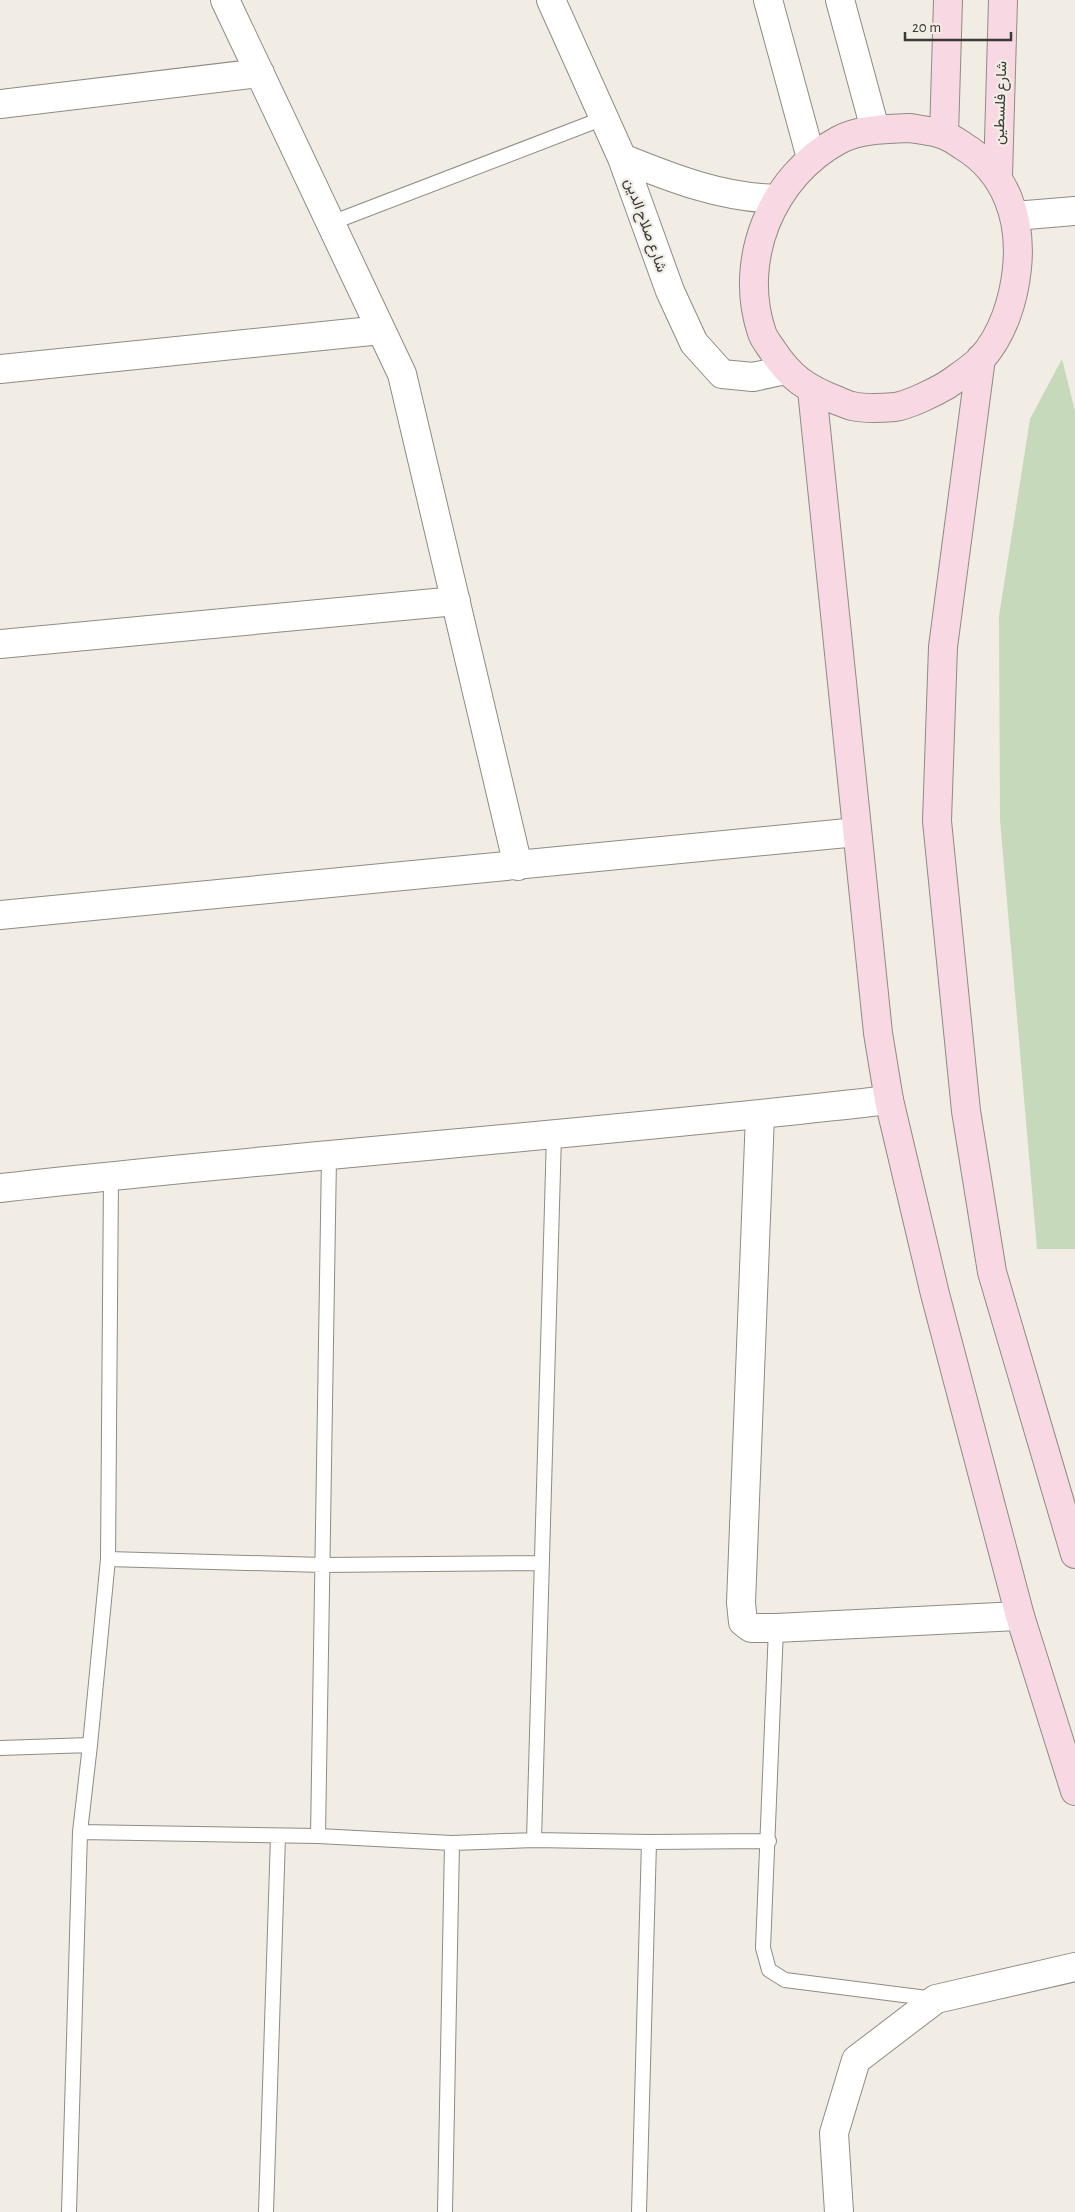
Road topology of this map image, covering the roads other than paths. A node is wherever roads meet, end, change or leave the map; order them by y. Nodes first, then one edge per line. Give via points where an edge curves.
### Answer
1 (225, 0) edge
2 (551, 0) edge
3 (768, 0) edge
4 (840, 0) edge
5 (948, 0) edge
6 (1003, 0) edge
7 (260, 73) junction
8 (0, 104) edge
9 (604, 118) junction
10 (875, 129) junction
11 (944, 135) junction
12 (622, 158) junction
13 (811, 158) junction
14 (998, 176) junction
15 (776, 199) junction
16 (1075, 211) edge
17 (1015, 216) junction
18 (331, 223) junction
19 (381, 330) junction
20 (981, 358) junction
21 (0, 369) edge
22 (785, 370) junction
23 (812, 390) junction
24 (456, 601) junction
25 (0, 644) edge
26 (858, 832) junction
27 (518, 866) junction
28 (0, 915) edge
29 (890, 1100) junction
30 (760, 1115) junction
31 (554, 1135) junction
32 (329, 1157) junction
33 (111, 1176) junction
34 (0, 1188) edge
35 (1075, 1554) edge
36 (108, 1560) junction
37 (542, 1563) junction
38 (322, 1565) junction
39 (1020, 1616) junction
40 (776, 1628) junction
41 (90, 1745) junction
42 (0, 1748) edge
43 (1075, 1791) edge
44 (80, 1832) junction
45 (278, 1836) junction
46 (318, 1836) junction
47 (534, 1840) junction
48 (769, 1841) junction
49 (649, 1842) junction
50 (452, 1843) junction
51 (1075, 1967) edge
52 (936, 1999) junction
53 (69, 2212) edge
54 (266, 2212) edge
55 (445, 2212) edge
56 (639, 2212) edge
57 (839, 2212) edge

1 - 7 street
2 - 9 street
3 - 13 street
4 - 10 street
5 - 11 main road
6 - 14 main road, شارع فلسطين
7 - 8 street
7 - 18 street
9 - 12 street
9 - 18 lane
10 - 11 main road via 910,128
10 - 13 main road via 840,139
11 - 14 main road via 974,152
12 - 15 street, شارع صلاح الدين via 712,191
12 - 22 street, شارع صلاح الدين via 670,291 694,343 722,374 753,377
13 - 15 main road
14 - 17 main road
15 - 22 main road via 763,227 756,258 755,300 762,334
16 - 17 street
17 - 20 main road via 1018,256 1015,292 1000,330
18 - 19 street
19 - 21 street
19 - 24 street via 402,374
20 - 23 main road via 939,390 897,407 852,406
20 - 35 main road via 943,647 937,821 966,1111 992,1272
22 - 23 main road
23 - 26 main road
24 - 25 street
24 - 27 street
26 - 27 street
26 - 29 main road via 878,1033
27 - 28 street
29 - 30 street
29 - 39 main road via 935,1294
30 - 31 street
30 - 40 street via 742,1603 743,1622 751,1628
31 - 32 street
31 - 37 lane
32 - 33 street
32 - 38 lane
33 - 34 street
33 - 36 lane
36 - 38 lane
36 - 41 lane
37 - 38 lane
37 - 47 lane
38 - 46 lane
39 - 40 street
39 - 43 main road
40 - 48 lane
41 - 42 lane
41 - 44 lane
44 - 45 lane
44 - 53 lane
45 - 46 lane
45 - 54 lane
46 - 50 lane
47 - 49 lane
47 - 50 lane
48 - 49 lane
48 - 52 lane via 763,1948 769,1970 785,1980
49 - 56 lane
50 - 55 lane
51 - 52 street
52 - 57 street via 856,2060 834,2133

